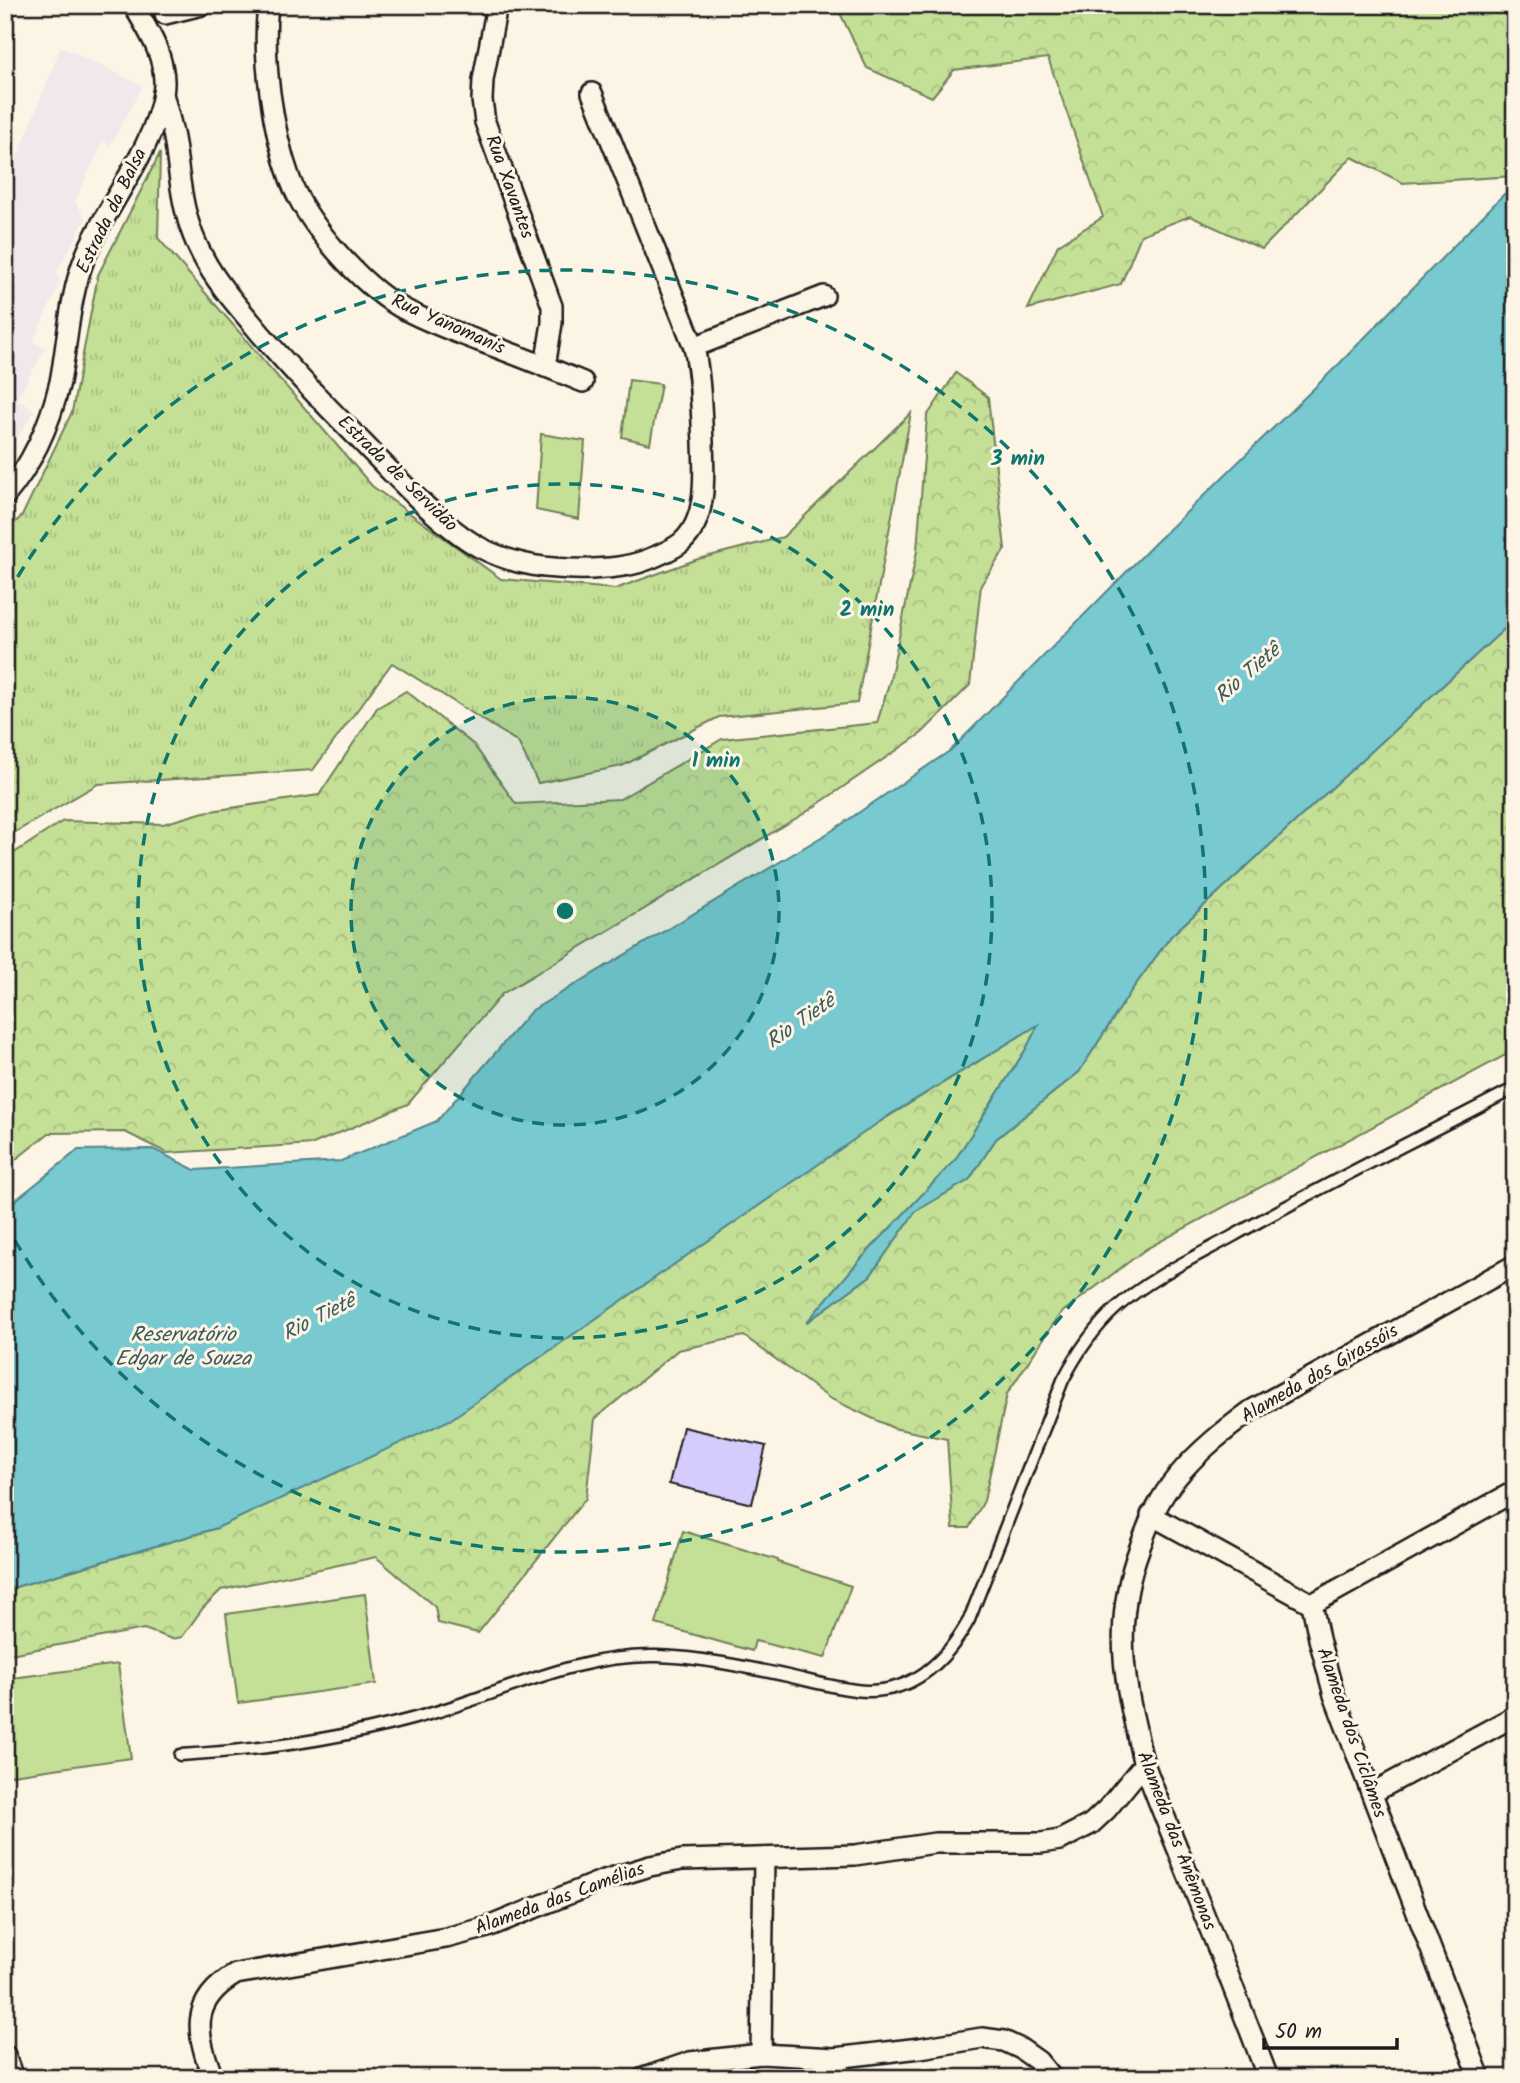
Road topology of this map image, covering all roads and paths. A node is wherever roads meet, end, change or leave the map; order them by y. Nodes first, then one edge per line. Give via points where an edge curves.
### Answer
1 (132, 5) edge
2 (202, 5) edge
3 (268, 5) edge
4 (497, 5) edge
5 (165, 14) dead end
6 (592, 93) dead end
7 (163, 94) junction
8 (824, 296) dead end
9 (694, 348) junction
10 (545, 367) junction
11 (583, 382) dead end
12 (5, 496) edge
13 (1515, 1088) edge
14 (1515, 1265) edge
15 (1515, 1491) edge
16 (1152, 1515) junction
17 (1312, 1604) junction
18 (1515, 1716) edge
19 (180, 1755) dead end
20 (1144, 1764) junction
21 (1372, 1793) junction
22 (764, 1858) junction
23 (761, 2054) junction
24 (5, 2055) edge
25 (835, 2057) junction
26 (13, 2078) edge
27 (212, 2078) edge
28 (643, 2078) edge
29 (843, 2078) edge
30 (1052, 2078) edge
31 (1268, 2078) edge
32 (1480, 2078) edge

1 - 7 street, Estrada da Balsa via 157,48 164,74
2 - 5 street
3 - 10 street, Rua Yanomanis via 267,64 290,180 329,243 366,283 400,307
4 - 10 street, Rua Xavantes via 482,100 496,155 552,306
6 - 9 street, Estrada de Servidão
7 - 9 street, Estrada de Servidão via 185,217 203,258 228,295 274,351 411,491 457,532 500,558 564,569 605,568 637,564 666,552 689,535 701,505 704,471
7 - 12 street, Estrada da Balsa via 142,150 85,257 60,382 38,448
8 - 9 street
10 - 11 street, Rua Yanomanis
13 - 19 lane via 1269,1215 1150,1282 1116,1308 1093,1331 1063,1380 958,1641 927,1672 907,1683 858,1691 714,1662 618,1656 358,1732 232,1752
14 - 16 street, Alameda dos Girassóis via 1252,1410 1190,1461
15 - 17 street
16 - 17 street
16 - 20 street, Alameda das Anêmonas via 1129,1580 1123,1615 1126,1689
17 - 21 street, Alameda dos Ciclâmes via 1334,1695
18 - 21 street
20 - 22 street, Alameda das Camélias via 1091,1824 1060,1840 935,1843 855,1855
20 - 31 street, Alameda das Anêmonas
21 - 32 street, Alameda dos Ciclâmes
22 - 23 street
22 - 27 street, Alameda das Camélias via 682,1860 650,1866 488,1927 446,1938 236,1974 210,1994 201,2011 199,2031
23 - 25 street
23 - 28 street via 690,2062
24 - 26 street
25 - 29 street
25 - 30 street via 982,2038 1021,2049

